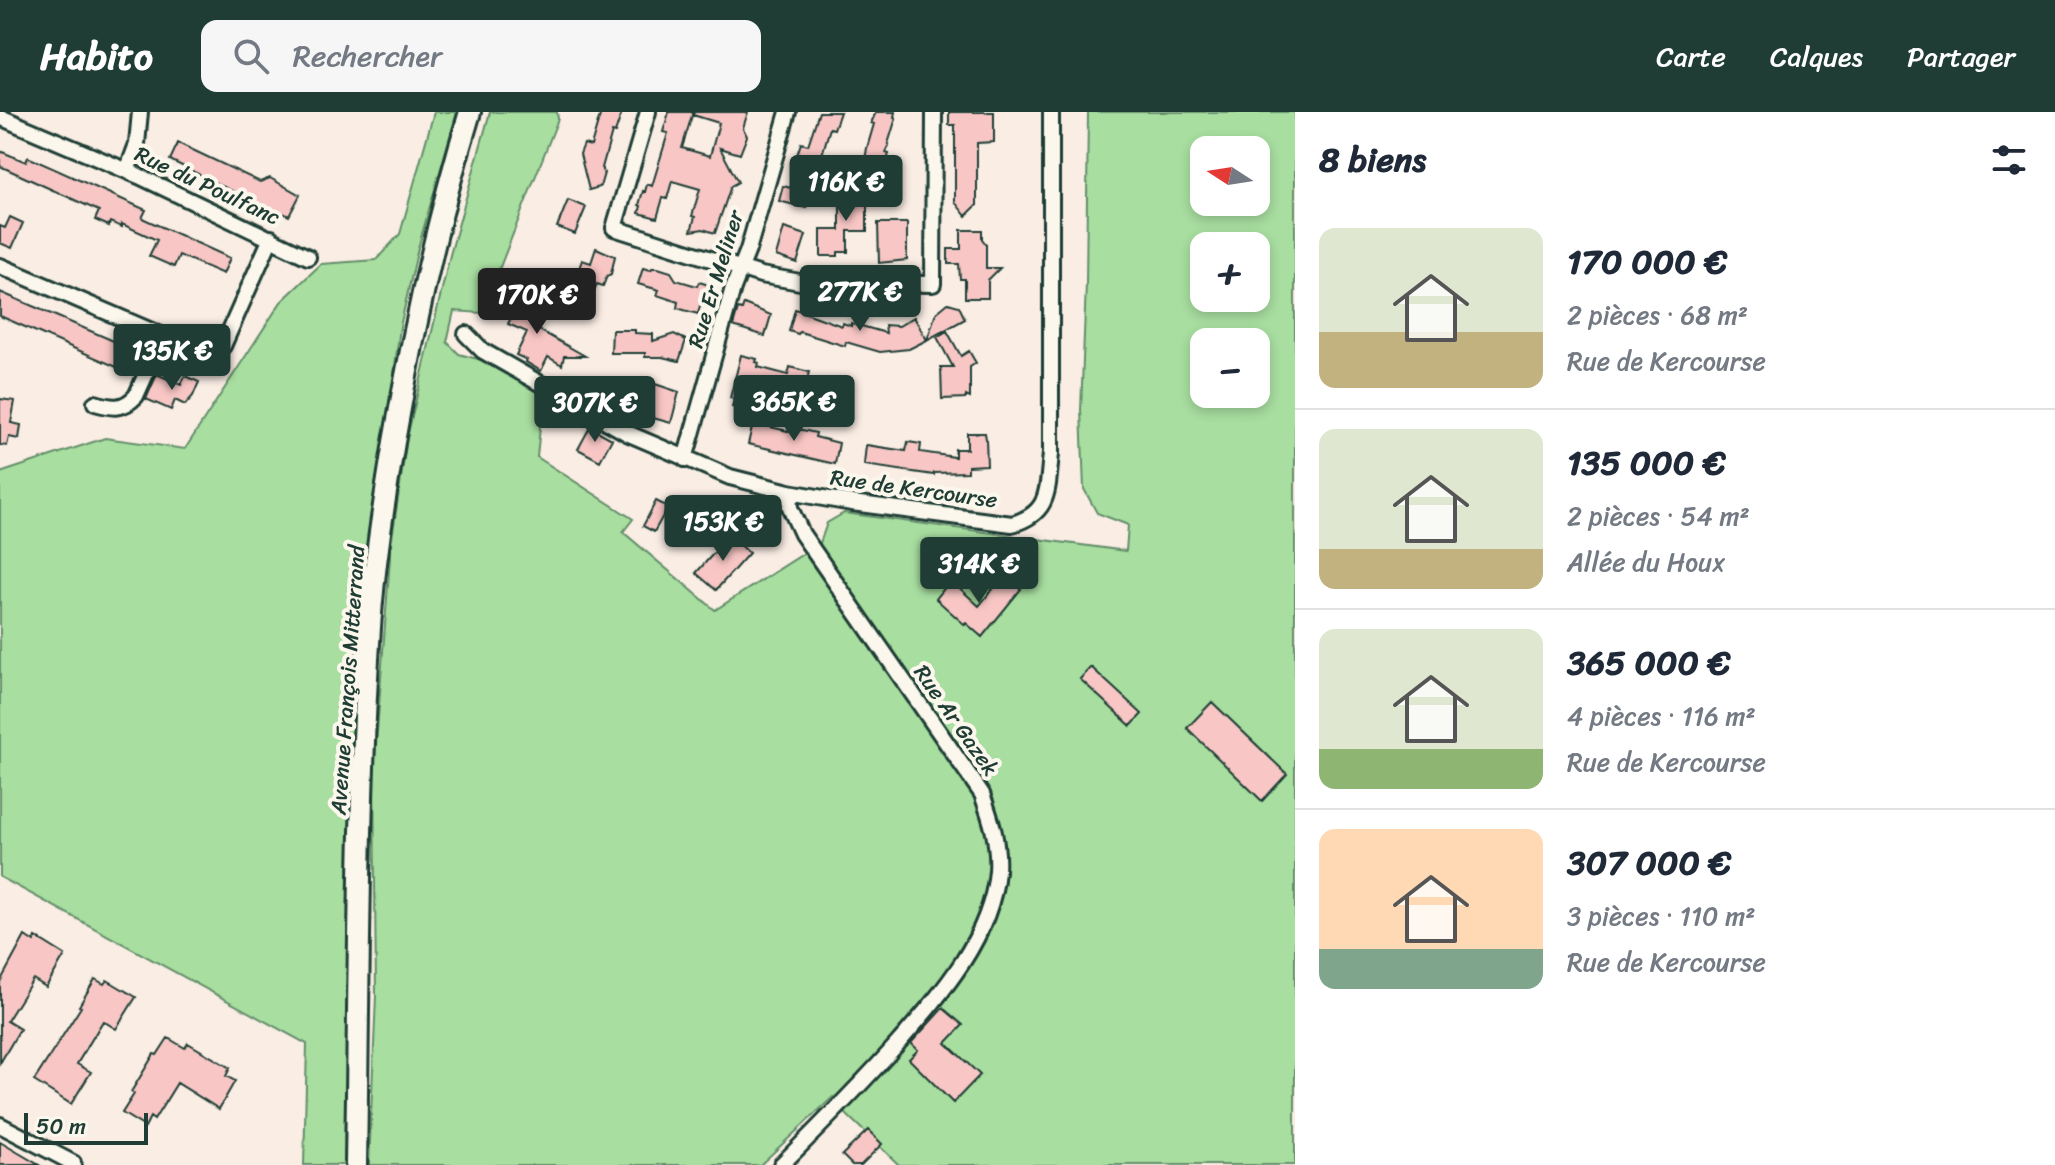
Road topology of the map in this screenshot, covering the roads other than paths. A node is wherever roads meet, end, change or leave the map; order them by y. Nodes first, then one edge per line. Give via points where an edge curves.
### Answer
1 (140, 112) edge
2 (470, 112) edge
3 (648, 112) edge
4 (788, 112) edge
5 (934, 112) edge
6 (1051, 112) edge
7 (0, 117) edge
8 (127, 171) junction
9 (271, 238) junction
10 (308, 257) dead end
11 (0, 266) edge
12 (739, 267) junction
13 (466, 334) dead end
14 (163, 336) junction
15 (95, 403) dead end
16 (685, 459) junction
17 (789, 492) junction
18 (0, 1125) edge
19 (73, 1165) edge
20 (356, 1165) edge
21 (781, 1165) edge

1 - 8 street
2 - 20 main road, Avenue François Mitterrand via 407,366 370,625
3 - 12 street via 614,228
4 - 12 street, Rue Er Meliner
5 - 12 street via 933,284 800,282
6 - 17 street, Rue de Kercourse via 1051,454 1047,490 1036,514 1012,524
7 - 8 street, Rue du Poulfanc
8 - 9 street, Rue du Poulfanc
9 - 10 street, Rue du Poulfanc
9 - 14 street via 223,346 211,354
11 - 14 street
12 - 16 street, Rue Er Meliner
13 - 16 street, Rue de Kercourse via 483,351 627,433
14 - 15 street via 128,404 115,409
16 - 17 street, Rue de Kercourse
17 - 21 street, Rue Ar Gazek via 802,534 982,794 997,849 991,902 951,980 855,1092
18 - 19 street

